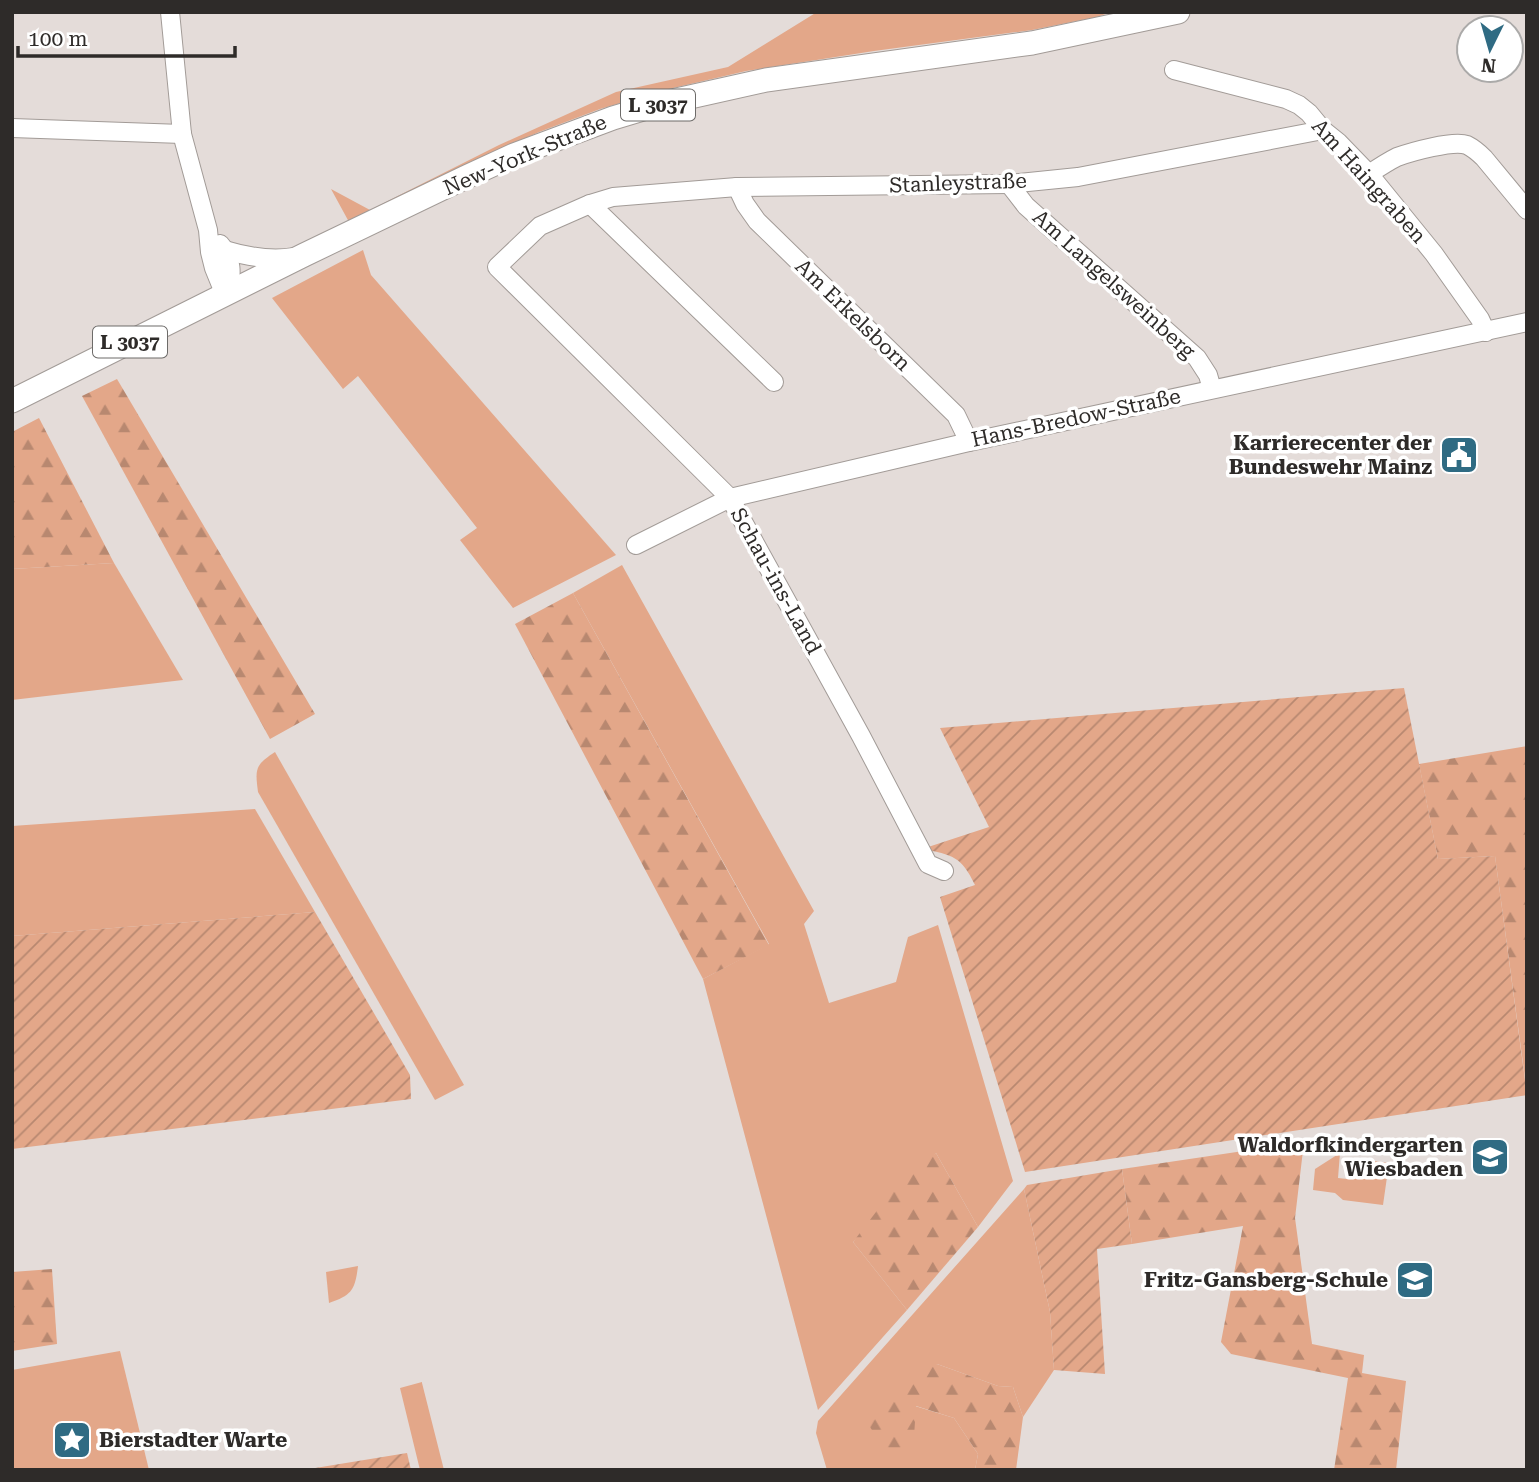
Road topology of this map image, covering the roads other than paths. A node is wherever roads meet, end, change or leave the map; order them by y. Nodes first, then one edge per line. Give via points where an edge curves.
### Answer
1 (170, 12) edge
2 (1153, 12) edge
3 (1178, 12) edge
4 (1120, 24) junction
5 (1174, 71) dead end
6 (12, 128) edge
7 (1323, 130) junction
8 (182, 134) junction
9 (1368, 174) junction
10 (1009, 184) junction
11 (737, 187) junction
12 (590, 204) junction
13 (1527, 210) edge
14 (208, 230) junction
15 (225, 250) junction
16 (304, 256) junction
17 (497, 267) joint
18 (226, 294) junction
19 (1527, 322) edge
20 (1486, 332) junction
21 (774, 382) dead end
22 (1212, 389) junction
23 (12, 401) edge
24 (968, 442) junction
25 (730, 498) junction
26 (636, 545) dead end
27 (944, 872) dead end

1 - 8 street
2 - 4 main road, New-York-Straße / L 3037
3 - 4 main road, New-York-Straße / L 3037
4 - 16 main road, New-York-Straße / L 3037 via 1032,43 766,80 663,103 514,155
5 - 7 street, Am Haingraben via 1286,99 1309,113
6 - 8 street
7 - 9 street, Am Haingraben
7 - 10 street, Stanleystraße via 1078,177
8 - 14 street
9 - 13 street via 1400,156 1465,145 1484,158
9 - 20 street, Am Haingraben via 1434,254
10 - 11 street, Stanleystraße
10 - 22 street, Am Langelsweinberg via 1026,206 1197,358
11 - 12 street, Stanleystraße via 626,195
11 - 24 street, Am Erkelsborn via 757,221 956,415
12 - 17 street, Stanleystraße via 540,226
12 - 21 street
14 - 15 street
14 - 18 street via 214,268
15 - 16 street via 270,259
15 - 18 street via 232,273
16 - 18 main road, New-York-Straße / L 3037
17 - 25 street, Schau-ins-Land
18 - 23 main road, New-York-Straße / L 3037
19 - 20 street, Hans-Bredow-Straße
20 - 22 street, Hans-Bredow-Straße
22 - 24 street, Hans-Bredow-Straße
24 - 25 street, Hans-Bredow-Straße
25 - 26 street, Hans-Bredow-Straße
25 - 27 street, Schau-ins-Land via 928,864

